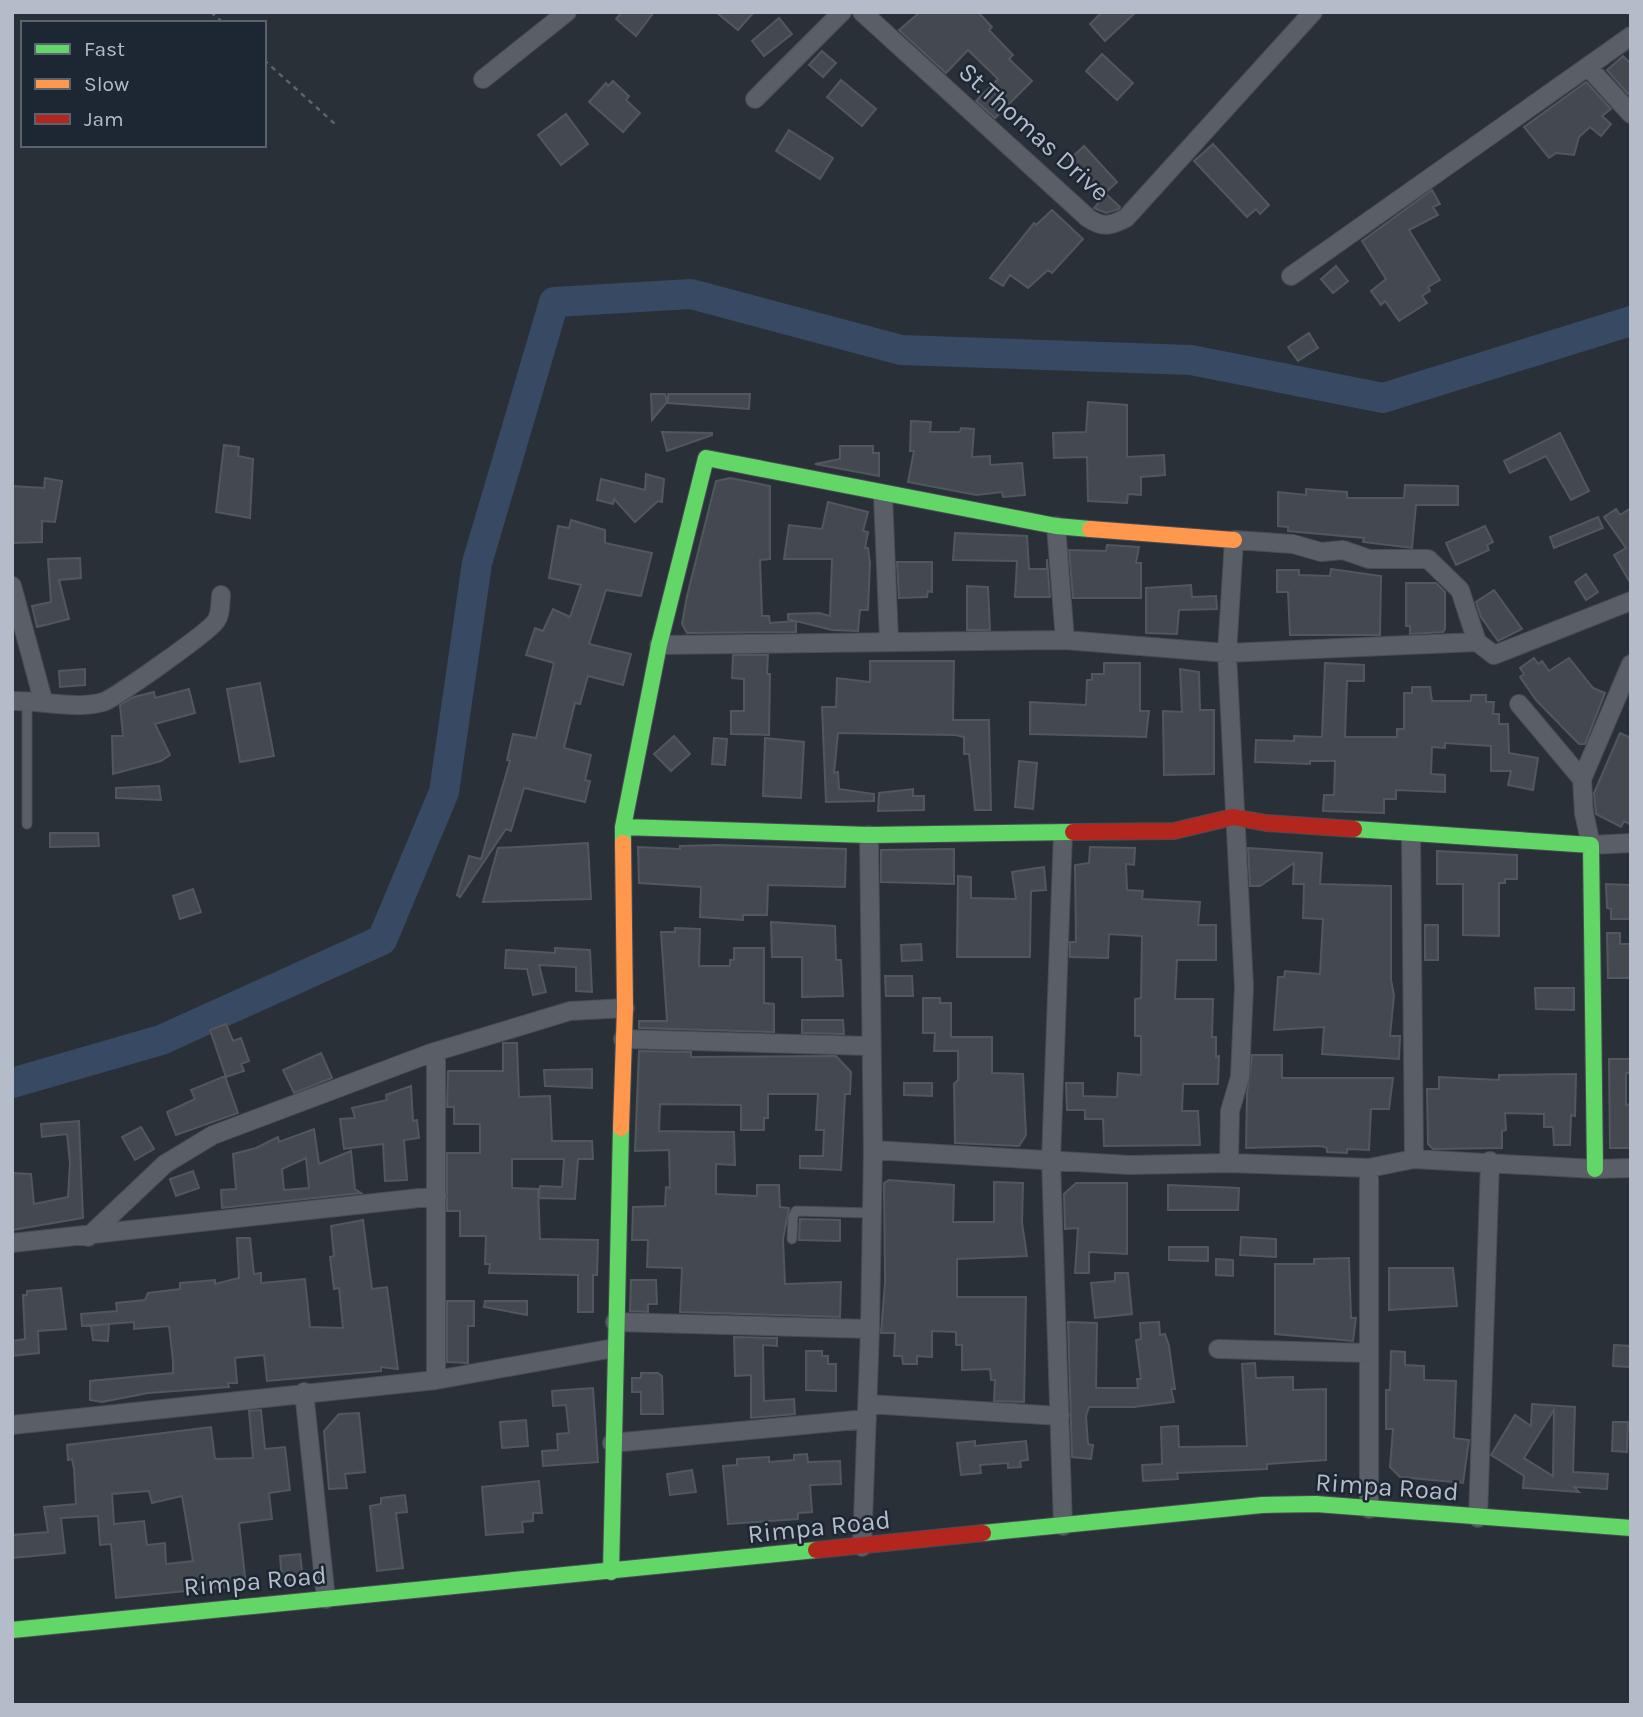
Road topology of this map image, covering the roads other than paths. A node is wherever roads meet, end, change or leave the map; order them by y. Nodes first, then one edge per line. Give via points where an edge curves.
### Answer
1 (567, 12) edge
2 (842, 12) edge
3 (862, 12) edge
4 (1313, 12) edge
5 (1631, 37) edge
6 (1588, 67) junction
7 (483, 79) dead end
8 (755, 99) dead end
9 (1631, 114) edge
10 (1291, 276) dead end
11 (883, 495) junction
12 (1056, 526) junction
13 (1234, 540) junction
14 (12, 586) edge
15 (221, 595) dead end
16 (1631, 601) edge
17 (888, 640) junction
18 (1065, 640) junction
19 (1477, 642) junction
20 (659, 645) junction
21 (1227, 653) junction
22 (1631, 664) edge
23 (27, 701) edge
24 (1519, 704) dead end
25 (1582, 779) junction
26 (1233, 817) junction
27 (27, 824) dead end
28 (623, 827) junction
29 (1063, 833) junction
30 (1411, 834) junction
31 (869, 835) junction
32 (1631, 843) edge
33 (1591, 845) junction
34 (625, 1008) junction
35 (624, 1038) junction
36 (869, 1045) junction
37 (436, 1052) junction
38 (873, 1150) junction
39 (1415, 1158) junction
40 (1051, 1160) junction
41 (1490, 1161) junction
42 (1229, 1163) junction
43 (1369, 1168) junction
44 (1631, 1168) edge
45 (1595, 1169) junction
46 (437, 1196) junction
47 (872, 1213) junction
48 (88, 1237) junction
49 (792, 1239) dead end
50 (12, 1243) edge
51 (615, 1322) junction
52 (870, 1329) junction
53 (614, 1348) junction
54 (1218, 1349) dead end
55 (1369, 1353) junction
56 (436, 1380) junction
57 (304, 1392) junction
58 (867, 1411) junction
59 (1060, 1416) junction
60 (12, 1425) edge
61 (612, 1444) junction
62 (1370, 1509) junction
63 (1478, 1518) junction
64 (1063, 1526) junction
65 (1631, 1528) edge
66 (862, 1548) junction
67 (611, 1572) junction
68 (326, 1599) junction
69 (12, 1630) edge

1 - 7 street
2 - 8 street
3 - 4 street, St.Thomas Drive via 1088,218 1110,226 1126,218
5 - 6 street
6 - 9 street
6 - 10 street
11 - 12 street
11 - 17 street
11 - 20 street via 706,458
12 - 13 street
12 - 18 street
13 - 19 street via 1293,544 1321,552 1343,550 1369,559 1428,559 1460,590
13 - 21 street
14 - 23 street
15 - 23 street via 220,614 208,630 117,696 84,706
16 - 19 street via 1494,655
17 - 18 street
17 - 20 street
18 - 21 street
19 - 21 street
20 - 28 street
21 - 26 street
22 - 25 street
23 - 27 lane
24 - 25 street
25 - 33 street
26 - 29 street via 1174,831
26 - 30 street
26 - 42 street via 1244,987 1240,1077 1230,1111
28 - 31 street
28 - 34 street
29 - 31 street
29 - 40 street
30 - 33 street
30 - 39 street
31 - 36 street
32 - 33 street
33 - 45 street
34 - 35 street
34 - 37 street via 570,1012
35 - 36 street
35 - 51 street
36 - 38 street
37 - 46 street
37 - 48 street via 213,1135 165,1164
38 - 40 street
38 - 47 street
39 - 41 street
39 - 43 street
40 - 42 street via 1165,1166
40 - 59 street
41 - 45 street
41 - 63 street
42 - 43 street
43 - 55 street
44 - 45 street
46 - 48 street
46 - 56 street
47 - 49 lane via 796,1211
47 - 52 street
48 - 50 street
51 - 52 street
51 - 53 street
52 - 58 street
53 - 56 street
53 - 61 street
54 - 55 street
55 - 62 street
56 - 57 street
57 - 60 street
57 - 68 street
58 - 59 street
58 - 61 street
58 - 66 street
59 - 64 street
61 - 67 street
62 - 63 street, Rimpa Road
62 - 64 street, Rimpa Road via 1262,1505
63 - 65 street, Rimpa Road
64 - 66 street, Rimpa Road
66 - 67 street, Rimpa Road
67 - 68 street, Rimpa Road
68 - 69 street, Rimpa Road

